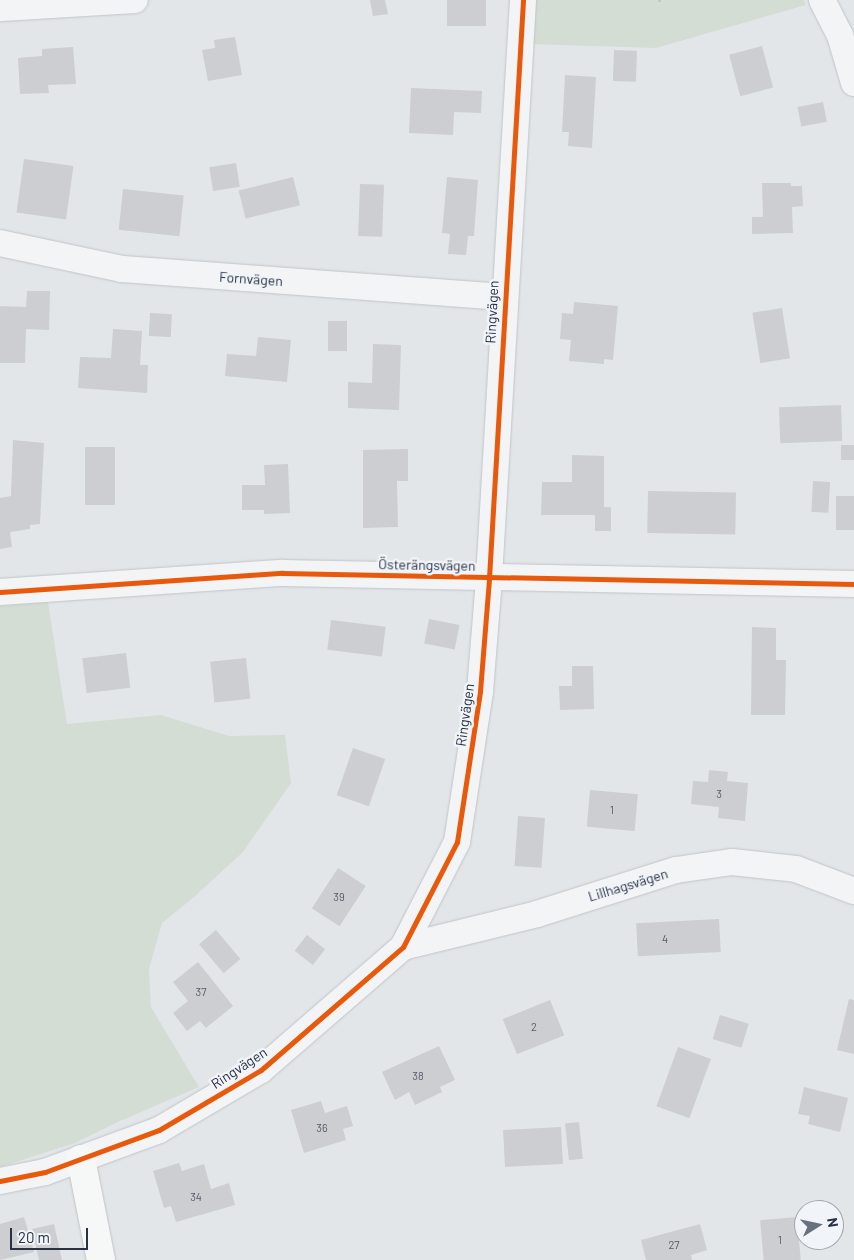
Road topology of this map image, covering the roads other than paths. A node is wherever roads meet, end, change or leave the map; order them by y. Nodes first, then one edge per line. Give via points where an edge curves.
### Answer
1 (135, 0) edge
2 (523, 0) edge
3 (822, 0) edge
4 (0, 8) edge
5 (847, 34) edge
6 (854, 83) edge
7 (0, 243) edge
8 (504, 297) junction
9 (489, 578) junction
10 (854, 584) edge
11 (0, 592) edge
12 (854, 891) edge
13 (403, 946) junction
14 (81, 1159) junction
15 (0, 1181) edge
16 (101, 1260) edge

1 - 4 street
2 - 8 street, Ringvägen
3 - 5 street
5 - 6 street
7 - 8 street, Fornvägen via 122,269
8 - 9 street, Ringvägen
9 - 10 street, Österängsvägen
9 - 11 street, Österängsvägen via 282,573
9 - 13 street, Ringvägen via 480,691 457,842
12 - 13 street, Lillhagsvägen via 796,869 732,862 676,870 537,914
13 - 14 street, Ringvägen via 261,1070 159,1130
14 - 15 street, Ringvägen via 45,1172
14 - 16 main road

